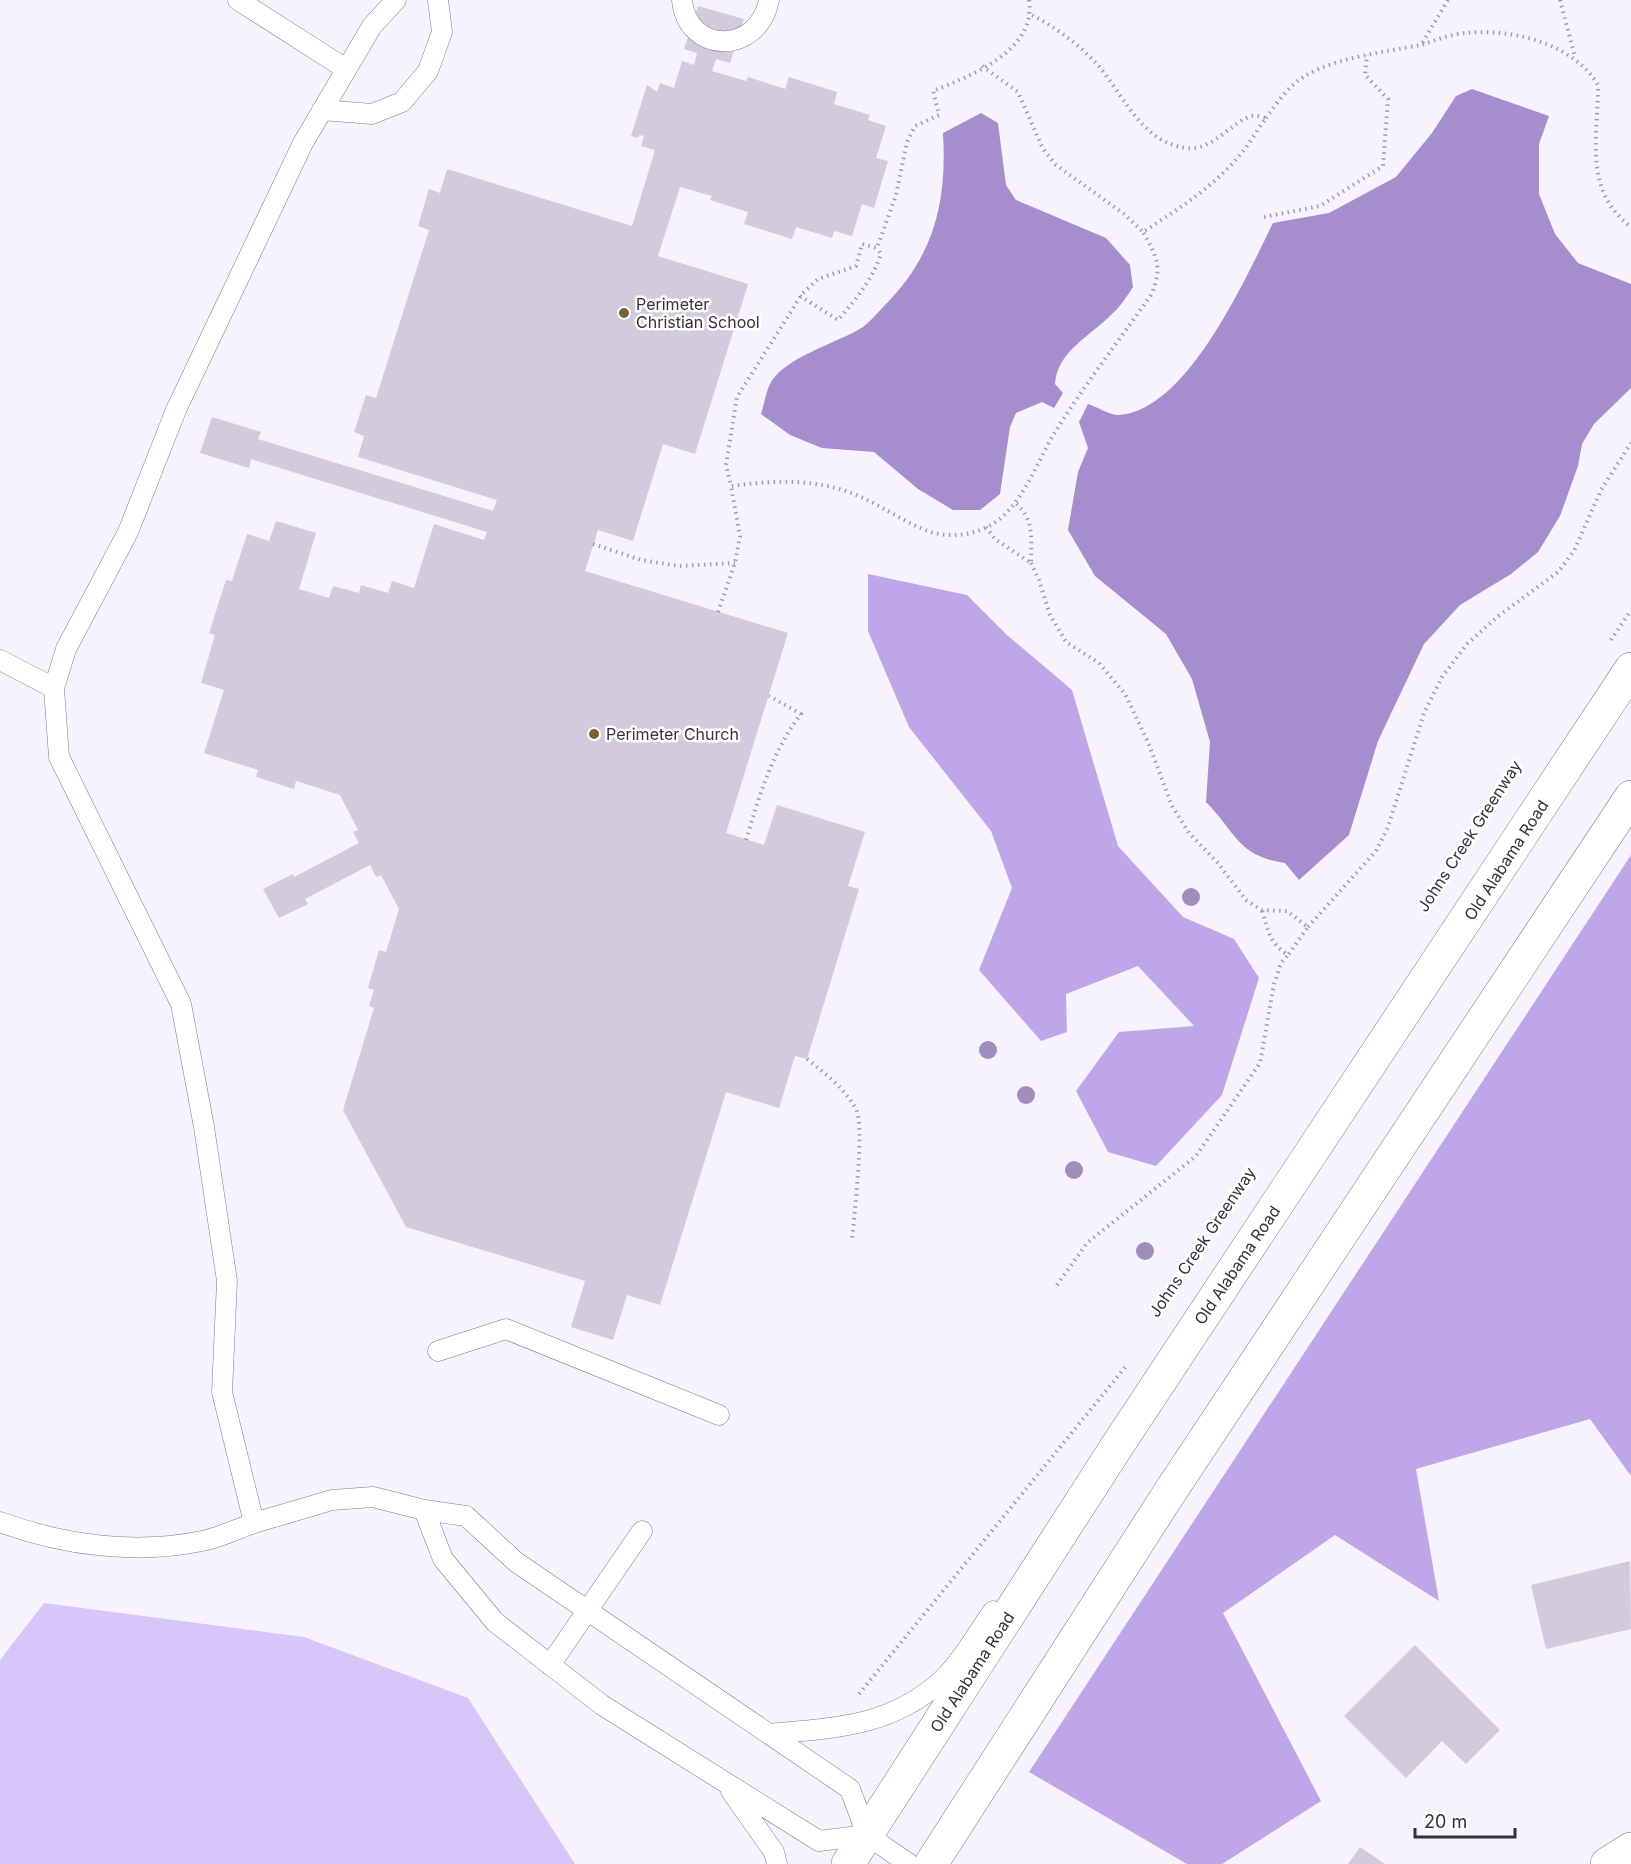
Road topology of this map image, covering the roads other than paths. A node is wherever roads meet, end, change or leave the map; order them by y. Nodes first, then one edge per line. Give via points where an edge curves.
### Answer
1 (238, 0) edge
2 (396, 0) edge
3 (438, 0) edge
4 (682, 0) edge
5 (769, 0) edge
6 (346, 69) junction
7 (322, 110) junction
8 (0, 660) edge
9 (1631, 669) edge
10 (54, 688) junction
11 (1631, 797) edge
12 (438, 1351) dead end
13 (719, 1415) dead end
14 (1119, 1443) junction
15 (424, 1510) junction
16 (0, 1522) edge
17 (254, 1522) junction
18 (642, 1531) dead end
19 (587, 1610) junction
20 (550, 1665) junction
21 (769, 1734) junction
22 (724, 1782) junction
23 (867, 1835) junction
24 (1631, 1849) edge
25 (777, 1864) edge
26 (848, 1864) edge
27 (909, 1864) edge
28 (932, 1864) edge
29 (1607, 1864) edge

1 - 6 lane
2 - 6 lane via 372,26
3 - 7 lane via 442,32 428,71 402,102 372,114
4 - 5 lane via 691,27 704,36 729,41 753,31 765,18
6 - 7 lane
7 - 10 lane via 176,410 128,532 66,650
8 - 10 lane
9 - 14 main road, Old Alabama Road
10 - 17 lane via 59,757 181,1004 227,1281 222,1392
11 - 28 main road via 1170,1492
12 - 13 lane via 506,1329
14 - 21 lane via 942,1680 899,1711 860,1724
14 - 23 main road, Old Alabama Road
15 - 17 lane via 373,1497 332,1500
15 - 19 lane via 466,1516 516,1562
15 - 20 lane via 443,1559 495,1622
16 - 17 lane via 79,1544 136,1548 202,1541
18 - 19 lane
19 - 20 lane
19 - 21 lane
20 - 22 lane via 602,1705
21 - 23 lane via 850,1789
22 - 23 lane via 819,1841
22 - 25 lane via 774,1852
23 - 26 main road, Old Alabama Road
23 - 27 lane
24 - 29 main road

